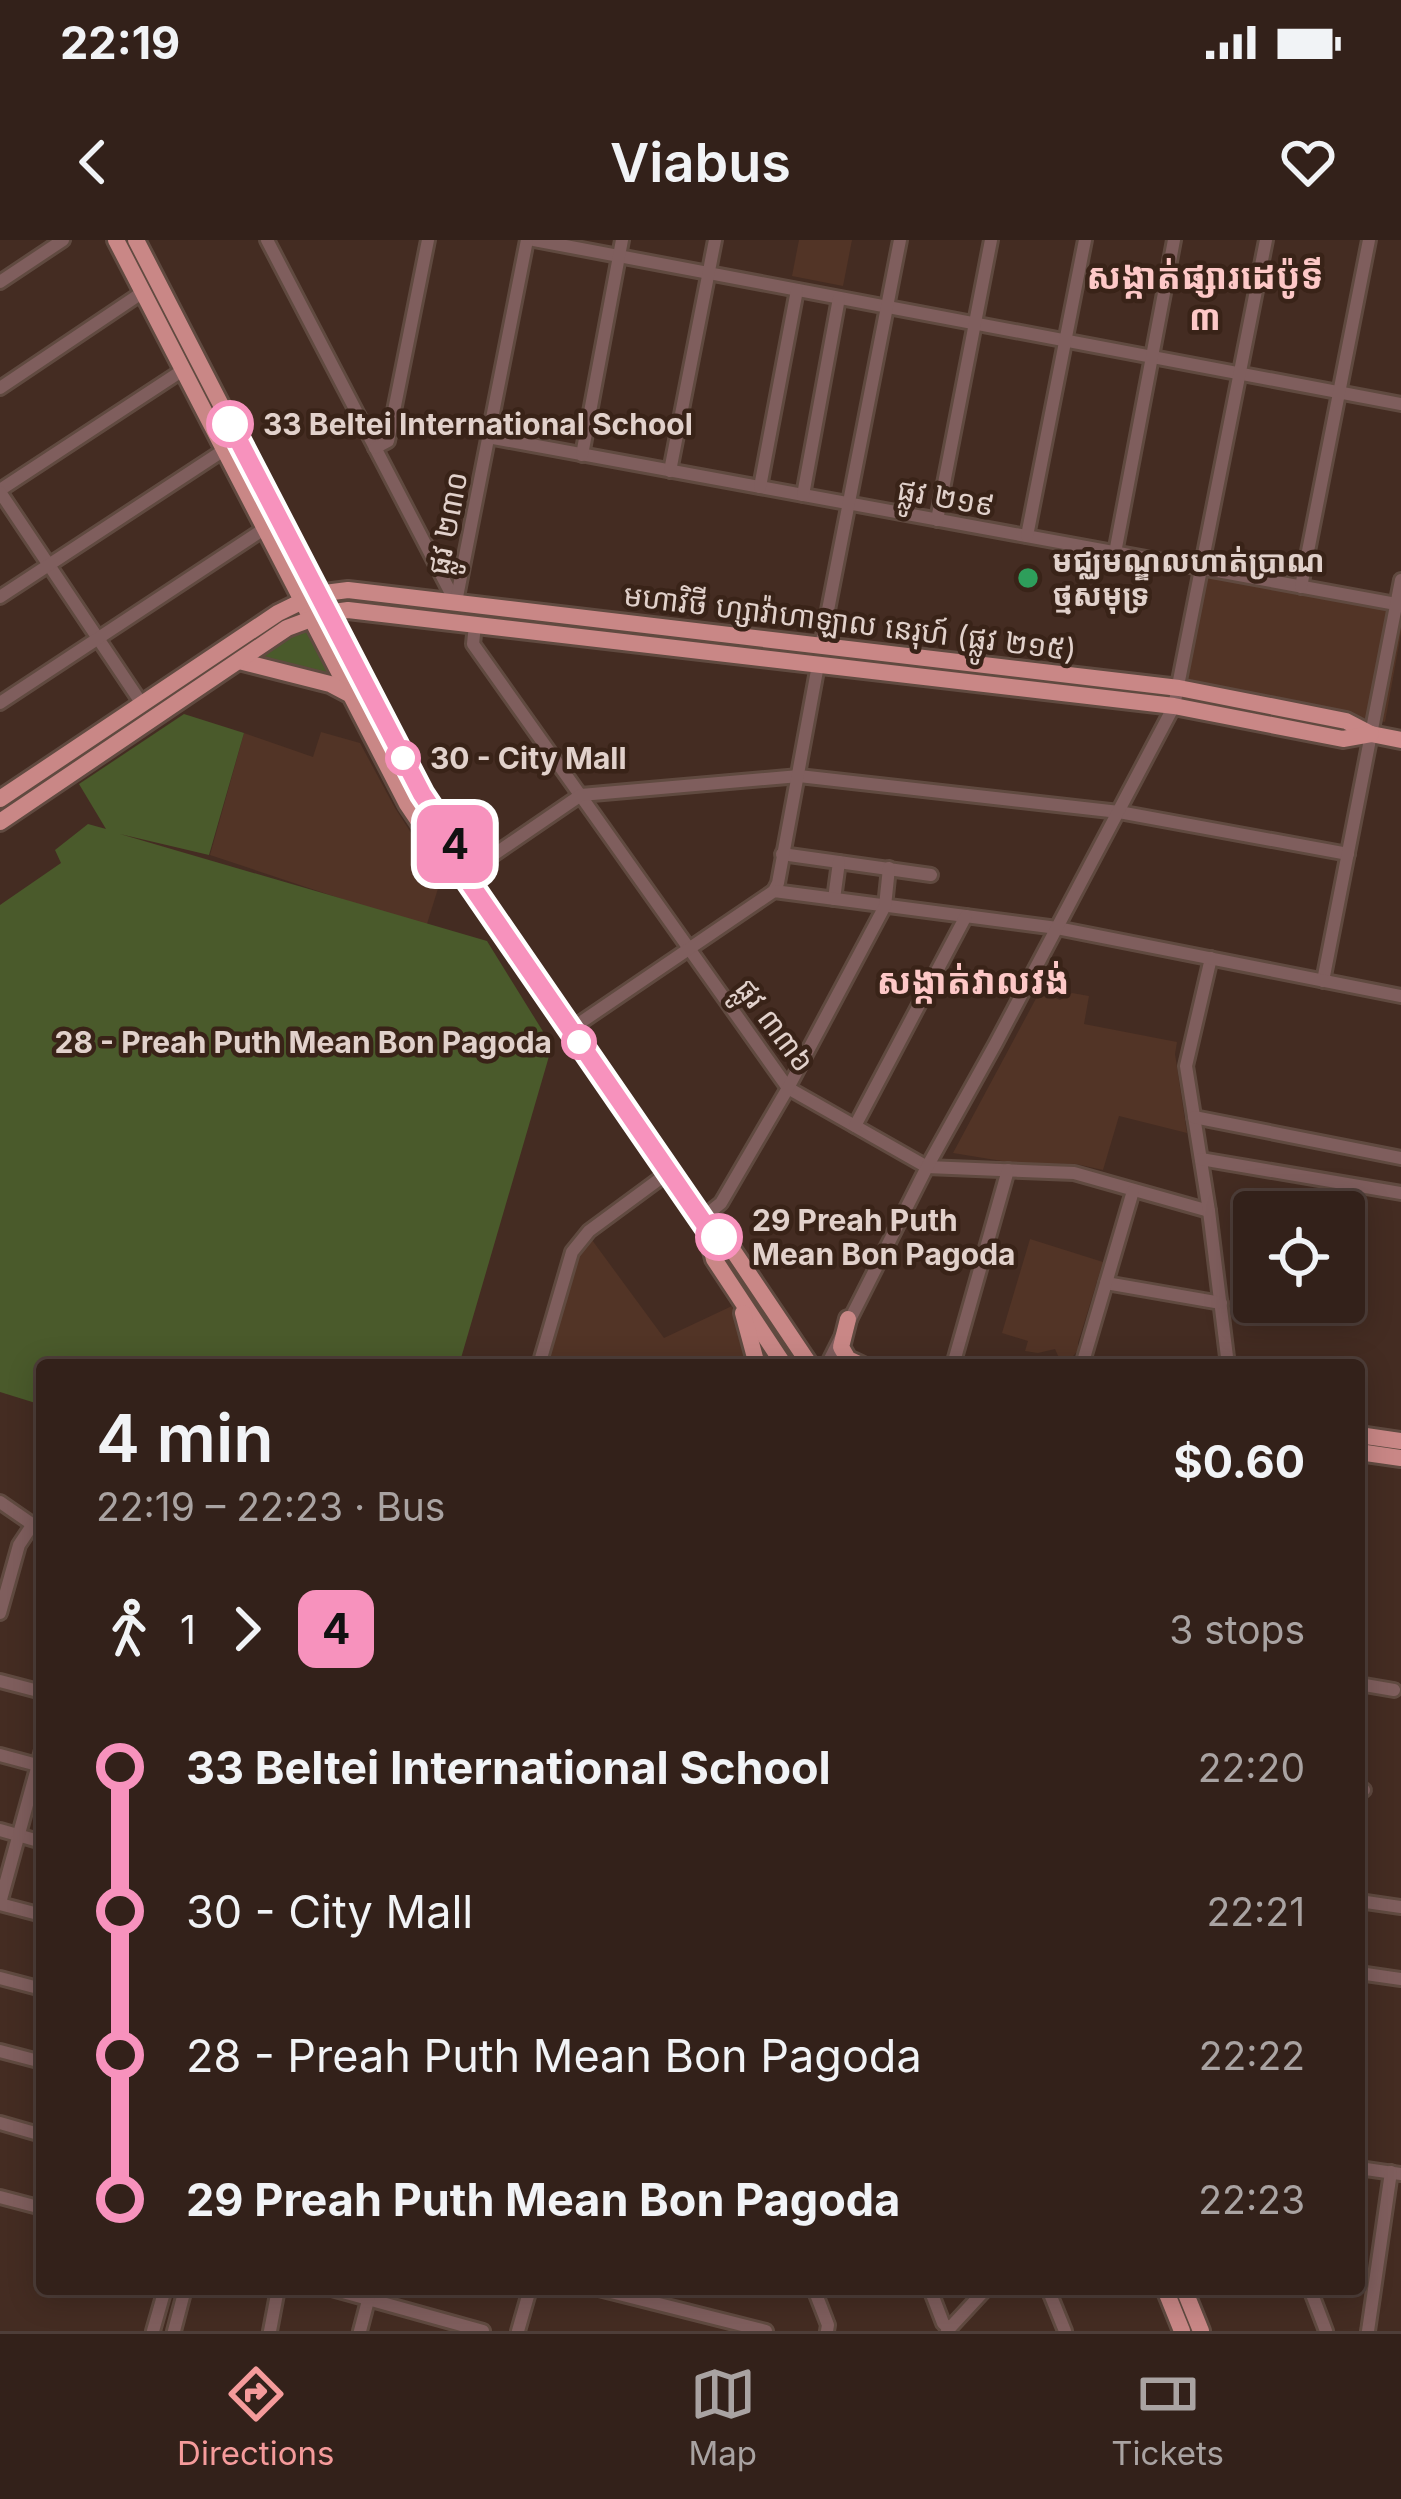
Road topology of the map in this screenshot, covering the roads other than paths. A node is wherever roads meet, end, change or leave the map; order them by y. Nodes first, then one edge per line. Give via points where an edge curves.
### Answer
1 (63, 240) edge
2 (116, 240) edge
3 (136, 240) edge
4 (267, 240) edge
5 (428, 240) edge
6 (530, 240) edge
7 (622, 240) edge
8 (715, 240) edge
9 (900, 240) edge
10 (991, 240) edge
11 (1085, 240) edge
12 (1174, 240) edge
13 (1266, 240) edge
14 (1369, 240) edge
15 (619, 256) junction
16 (709, 273) junction
17 (0, 282) edge
18 (797, 290) junction
19 (143, 292) junction
20 (839, 298) junction
21 (887, 307) junction
22 (975, 323) junction
23 (1065, 340) junction
24 (1152, 357) junction
25 (183, 370) junction
26 (1240, 374) junction
27 (0, 388) edge
28 (1339, 392) junction
29 (1401, 404) edge
30 (488, 437) junction
31 (375, 448) junction
32 (224, 450) junction
33 (582, 454) junction
34 (670, 471) junction
35 (760, 488) junction
36 (0, 491) edge
37 (803, 495) junction
38 (849, 504) junction
39 (938, 520) junction
40 (264, 529) junction
41 (1027, 536) junction
42 (1115, 553) junction
43 (49, 565) junction
44 (1202, 568) junction
45 (1401, 580) edge
46 (1301, 587) junction
47 (0, 597) edge
48 (456, 603) junction
49 (1396, 604) junction
50 (314, 606) junction
51 (475, 626) junction
52 (98, 638) junction
53 (820, 656) junction
54 (239, 662) junction
55 (349, 694) junction
56 (1177, 697) junction
57 (0, 703) edge
58 (142, 704) junction
59 (1371, 734) junction
60 (1401, 740) edge
61 (799, 776) junction
62 (581, 795) junction
63 (0, 799) edge
64 (1119, 812) junction
65 (0, 822) edge
66 (782, 854) junction
67 (1348, 854) junction
68 (839, 862) junction
69 (889, 868) junction
70 (931, 874) dead end
71 (464, 875) junction
72 (774, 891) junction
73 (834, 899) junction
74 (885, 906) junction
75 (966, 916) junction
76 (1057, 928) junction
77 (689, 947) junction
78 (1211, 958) junction
79 (1323, 980) junction
80 (1401, 996) edge
81 (571, 1029) junction
82 (788, 1088) junction
83 (1194, 1117) junction
84 (856, 1126) junction
85 (1401, 1158) edge
86 (1201, 1159) junction
87 (927, 1167) junction
88 (1008, 1170) junction
89 (669, 1172) junction
90 (1133, 1191) junction
91 (1401, 1193) edge
92 (1209, 1211) junction
93 (704, 1222) junction
94 (1106, 1282) junction
95 (735, 1290) junction
96 (1221, 1304) junction
97 (848, 1319) junction
98 (540, 1359) edge
99 (755, 1359) edge
100 (780, 1359) edge
101 (806, 1359) edge
102 (830, 1359) edge
103 (848, 1359) edge
104 (955, 1359) edge
105 (1084, 1359) edge
106 (1227, 1359) edge
107 (1365, 1436) edge
108 (1401, 1441) edge
109 (1365, 1453) edge
110 (1401, 1458) edge
111 (0, 1502) edge
112 (36, 1527) edge
113 (36, 1530) edge
114 (0, 1612) edge
115 (0, 1681) edge
116 (1365, 1685) edge
117 (36, 1690) edge
118 (1394, 1690) dead end
119 (0, 1755) edge
120 (36, 1765) edge
121 (36, 1779) edge
122 (0, 1831) edge
123 (19, 1835) junction
124 (36, 1840) edge
125 (1365, 1902) edge
126 (0, 1903) edge
127 (1401, 1907) edge
128 (36, 1913) edge
129 (1365, 1974) edge
130 (0, 1978) edge
131 (1401, 1979) edge
132 (36, 1988) edge
133 (0, 2051) edge
134 (36, 2060) edge
135 (0, 2123) edge
136 (36, 2132) edge
137 (1365, 2169) edge
138 (1396, 2173) edge
139 (0, 2197) edge
140 (36, 2206) edge
141 (163, 2295) edge
142 (183, 2295) edge
143 (277, 2295) edge
144 (370, 2295) edge
145 (373, 2295) edge
146 (528, 2295) edge
147 (623, 2295) edge
148 (816, 2295) edge
149 (932, 2295) edge
150 (980, 2295) edge
151 (1050, 2295) edge
152 (1167, 2295) edge
153 (1186, 2295) edge
154 (1312, 2295) edge
155 (948, 2330) edge
156 (153, 2331) edge
157 (174, 2331) edge
158 (270, 2331) edge
159 (360, 2331) edge
160 (483, 2331) edge
161 (518, 2331) edge
162 (766, 2331) edge
163 (827, 2331) edge
164 (1065, 2331) edge
165 (1182, 2331) edge
166 (1201, 2331) edge
167 (1326, 2331) edge
168 (1368, 2331) edge

1 - 17 street
2 - 19 main road
3 - 50 main road
4 - 31 street
5 - 31 street via 388,441
6 - 15 street
6 - 30 street, ផ្លូវ ២៣០
7 - 15 street
8 - 16 street
9 - 21 street
10 - 22 street
11 - 23 street
12 - 24 street
13 - 26 street
14 - 28 street
15 - 16 street
15 - 33 street
16 - 18 street
16 - 34 street
18 - 20 street
18 - 35 street
19 - 25 main road
19 - 27 street
20 - 21 street
20 - 37 street
21 - 22 street
21 - 38 street
22 - 23 street
22 - 39 street
23 - 24 street
23 - 41 street
24 - 26 street
24 - 42 street
25 - 32 main road
25 - 36 street
26 - 28 street
26 - 44 street
28 - 29 street
28 - 46 street
30 - 33 street, ផ្លូវ ២១៩
30 - 48 street, ផ្លូវ ២៣០
31 - 48 street
32 - 40 main road
32 - 43 street
33 - 34 street, ផ្លូវ ២១៩
34 - 35 street, ផ្លូវ ២១៩
35 - 37 street, ផ្លូវ ២១៩
36 - 43 street
37 - 38 street, ផ្លូវ ២១៩
38 - 39 street, ផ្លូវ ២១៩
38 - 53 street
39 - 41 street, ផ្លូវ ២១៩
40 - 50 main road
40 - 52 street
41 - 42 street, ផ្លូវ ២១៩
42 - 44 street, ផ្លូវ ២១៩
43 - 47 street
43 - 52 street
44 - 46 street, ផ្លូវ ២១៩
44 - 56 street
45 - 49 street
46 - 49 street, ផ្លូវ ២១៩
48 - 50 main road, មហាវិថី ហ្សាវ៉ាហាឡាល នេរុហ៍ (ផ្លូវ ២១៥) via 348,590
48 - 53 main road, មហាវិថី ហ្សាវ៉ាហាឡាល នេរុហ៍ (ផ្លូវ ២១៥)
49 - 59 street
50 - 51 main road, មហាវិថី ហ្សាវ៉ាហាឡាល នេរុហ៍ (ផ្លូវ ២១៥)
50 - 54 main road
50 - 55 main road
50 - 58 main road via 278,613
50 - 71 main road via 458,848
51 - 53 main road, មហាវិថី ហ្សាវ៉ាហាឡាល នេរុហ៍ (ផ្លូវ ២១៥)
51 - 62 street, ផ្លូវ ៣៣៦ via 473,644
52 - 57 street
52 - 58 street
53 - 56 main road, មហាវិថី ហ្សាវ៉ាហាឡាល នេរុហ៍ (ផ្លូវ ២១៥)
53 - 61 street
54 - 55 main road
54 - 65 main road
55 - 71 main road via 407,804 444,860
56 - 59 main road, មហាវិថី ហ្សាវ៉ាហាឡាល នេរុហ៍ (ផ្លូវ ២១៥) via 1346,721
56 - 64 street
58 - 63 main road
59 - 60 main road, មហាវិថី ហ្សាវ៉ាហាឡាល នេរុហ៍ (ផ្លូវ ២១៥)
59 - 67 street
61 - 62 street
61 - 64 street
61 - 66 street
62 - 71 street
62 - 77 street, ផ្លូវ ៣៣៦
64 - 67 street
64 - 76 street
66 - 68 street
66 - 72 street
67 - 79 street
68 - 69 street
68 - 73 street
69 - 70 street
69 - 74 street
71 - 81 main road
72 - 73 street
72 - 77 street
73 - 74 street
74 - 75 street
74 - 82 street
75 - 76 street
75 - 84 street
76 - 78 street
76 - 87 street
77 - 81 street
77 - 82 street, ផ្លូវ ៣៣៦
78 - 79 street
78 - 83 street via 1186,1066
79 - 80 street
81 - 89 main road
82 - 84 street, ផ្លូវ ៣៣៦
82 - 93 street
83 - 85 street
83 - 86 street
84 - 87 street, ផ្លូវ ៣៣៦
86 - 91 street
86 - 92 street
87 - 88 street, ផ្លូវ ៣៣៦
87 - 97 street
88 - 90 street, ផ្លូវ ៣៣៦ via 1074,1173
88 - 104 street
89 - 93 main road
89 - 98 street via 572,1252
90 - 92 street, ផ្លូវ ៣៣៦
90 - 94 street
92 - 96 street
93 - 95 main road
93 - 101 main road via 730,1246
94 - 96 street
94 - 105 street
95 - 99 main road
95 - 100 main road
96 - 106 street
97 - 102 street
97 - 103 main road via 841,1347
107 - 108 main road
109 - 110 main road
111 - 112 street
113 - 114 street via 19,1545
115 - 117 street
116 - 118 street
119 - 120 street
121 - 123 street
122 - 123 street
123 - 124 street
123 - 126 street
125 - 127 street
126 - 128 street
129 - 131 street
130 - 132 street
133 - 134 street
135 - 136 street
137 - 138 street
138 - 168 street
139 - 140 street
141 - 156 street
142 - 157 street
143 - 158 street
144 - 159 street
145 - 160 street
146 - 161 street
147 - 162 street
148 - 163 street
149 - 155 street
150 - 155 street
151 - 164 street
152 - 165 main road
153 - 166 main road
154 - 167 street

